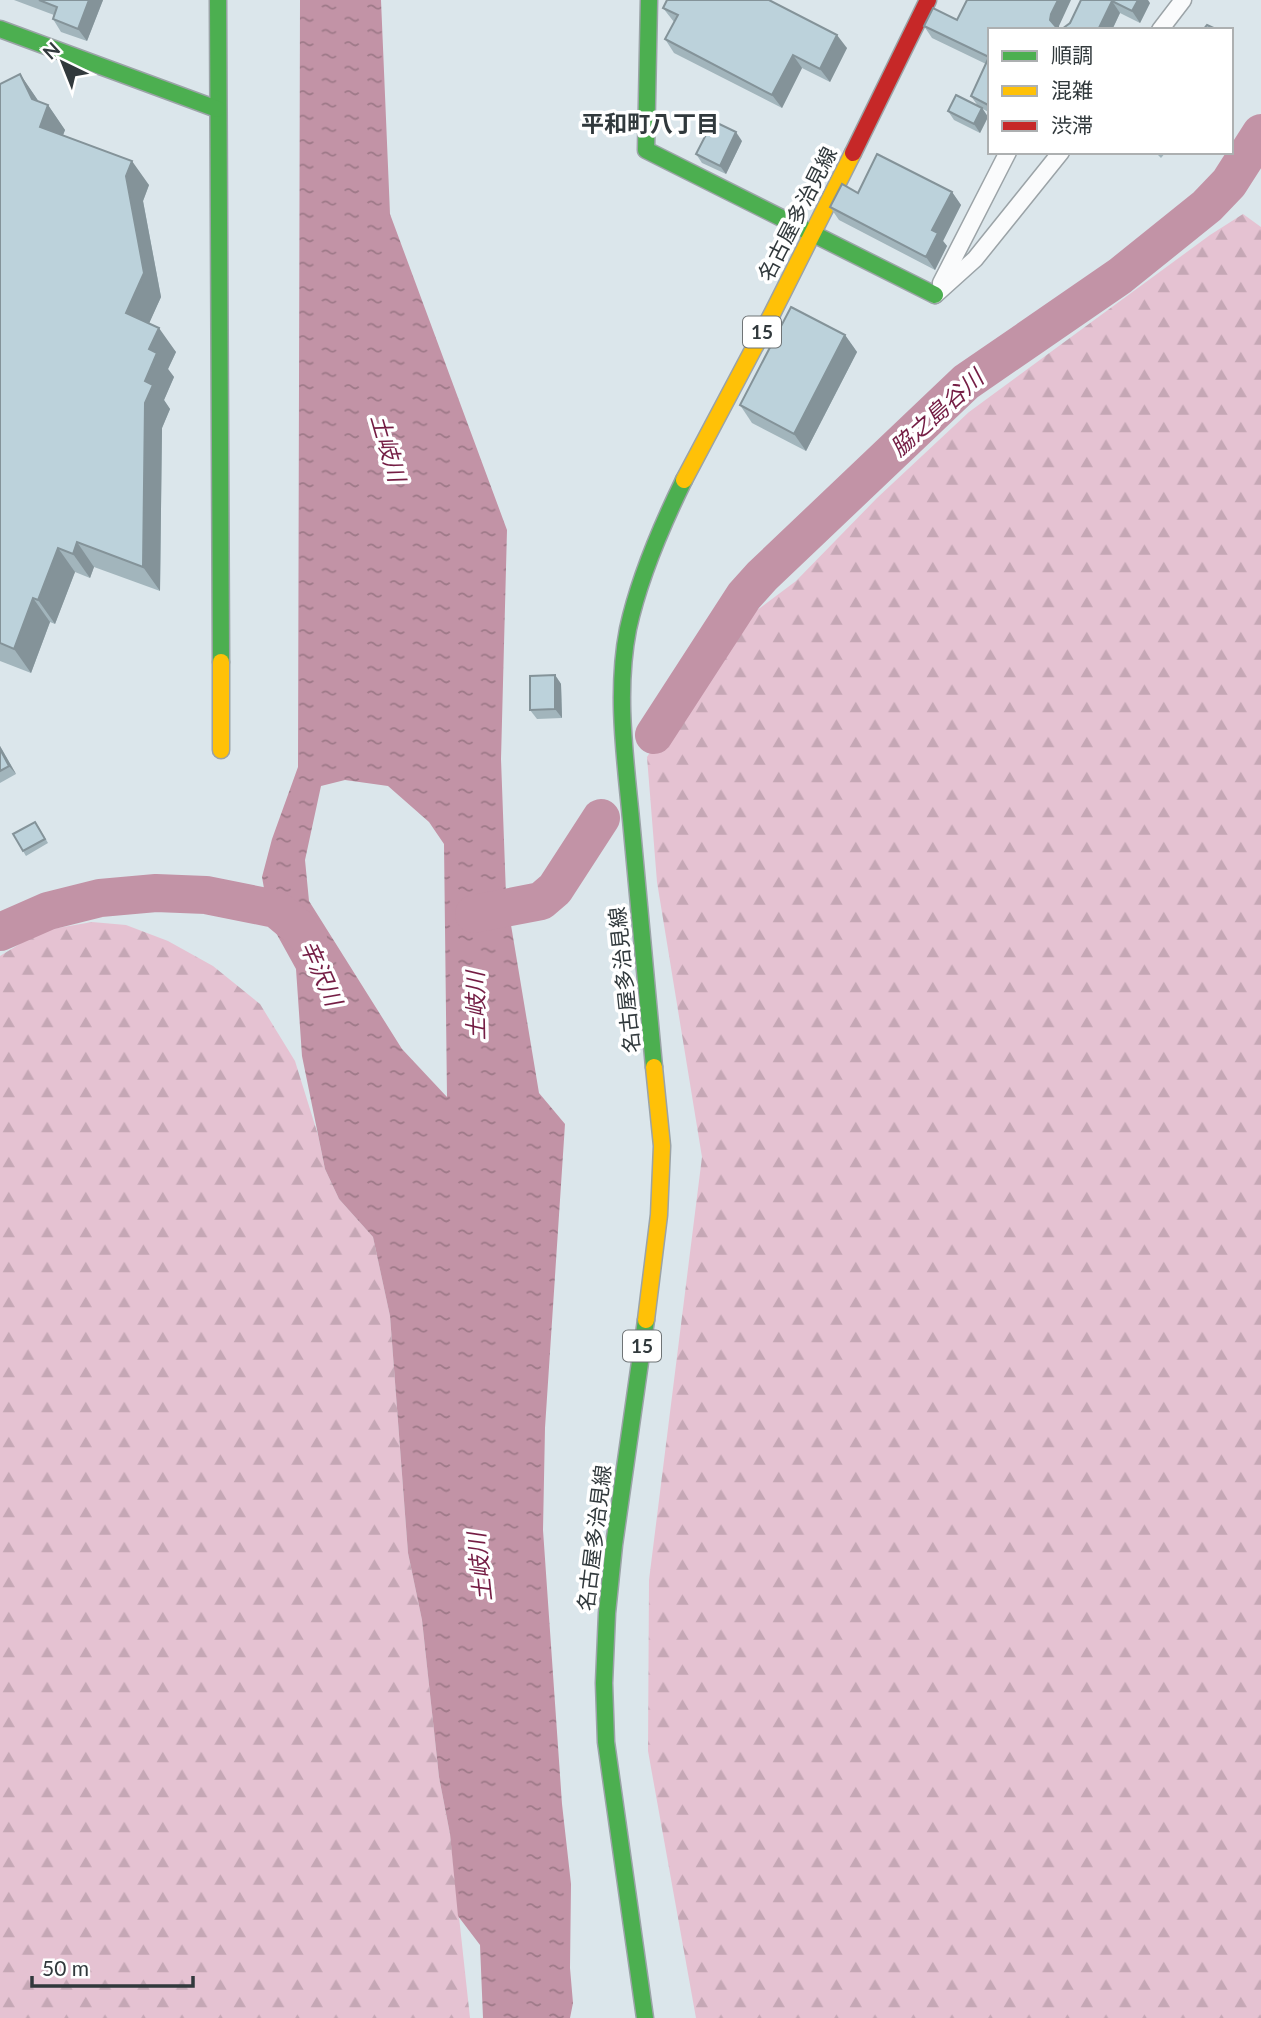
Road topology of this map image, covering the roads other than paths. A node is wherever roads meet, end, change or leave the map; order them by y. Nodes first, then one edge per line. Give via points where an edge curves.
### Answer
1 (218, 0) edge
2 (649, 0) edge
3 (928, 0) edge
4 (1162, 0) edge
5 (1180, 4) edge
6 (1162, 28) edge
7 (0, 29) edge
8 (216, 110) junction
9 (1007, 154) edge
10 (1059, 154) edge
11 (812, 234) junction
12 (935, 295) junction
13 (221, 750) dead end
14 (645, 2018) edge

1 - 8 main road
2 - 11 main road via 646,150
3 - 11 main road, 名古屋多治見線 / 15
4 - 5 street
5 - 6 street
7 - 8 main road
8 - 13 main road
9 - 12 street
10 - 12 street via 975,259
11 - 12 main road
11 - 14 main road, 名古屋多治見線 / 15 via 654,548 636,601 622,673 624,751 662,1146 652,1277 614,1545 604,1683 606,1742

